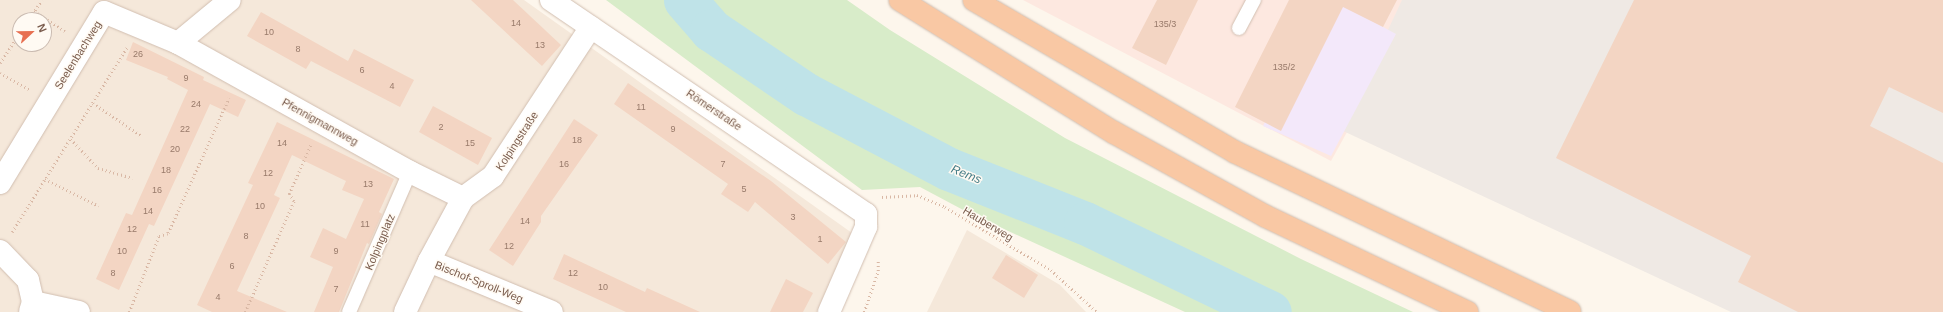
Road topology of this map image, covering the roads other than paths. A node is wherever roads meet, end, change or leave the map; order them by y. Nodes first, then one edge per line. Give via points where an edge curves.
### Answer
1 (230, 0) edge
2 (551, 0) edge
3 (900, 0) edge
4 (974, 0) edge
5 (1254, 0) edge
6 (591, 27) junction
7 (1239, 28) dead end
8 (178, 43) junction
9 (410, 172) junction
10 (0, 183) edge
11 (463, 198) junction
12 (0, 251) edge
13 (429, 261) junction
14 (31, 307) edge
15 (78, 312) edge
16 (349, 312) edge
17 (405, 312) edge
18 (552, 312) edge
19 (829, 312) edge
20 (1467, 312) edge
21 (1570, 312) edge

1 - 8 street
2 - 6 street, Römerstraße
3 - 20 highway via 1106,128 1265,216
4 - 21 highway via 1235,152
5 - 7 lane
6 - 11 street, Kolpingstraße via 493,176
6 - 19 street, Römerstraße via 866,214 866,227
8 - 9 street, Pfennigmannweg
8 - 10 street, Seelenbachweg via 104,12
9 - 11 street, Pfennigmannweg
9 - 16 lane, Kolpingplatz
11 - 13 street, Kolpingstraße
12 - 14 street via 28,280
13 - 17 street, Kolpingstraße
13 - 18 street, Bischof-Sproll-Weg
14 - 15 street

